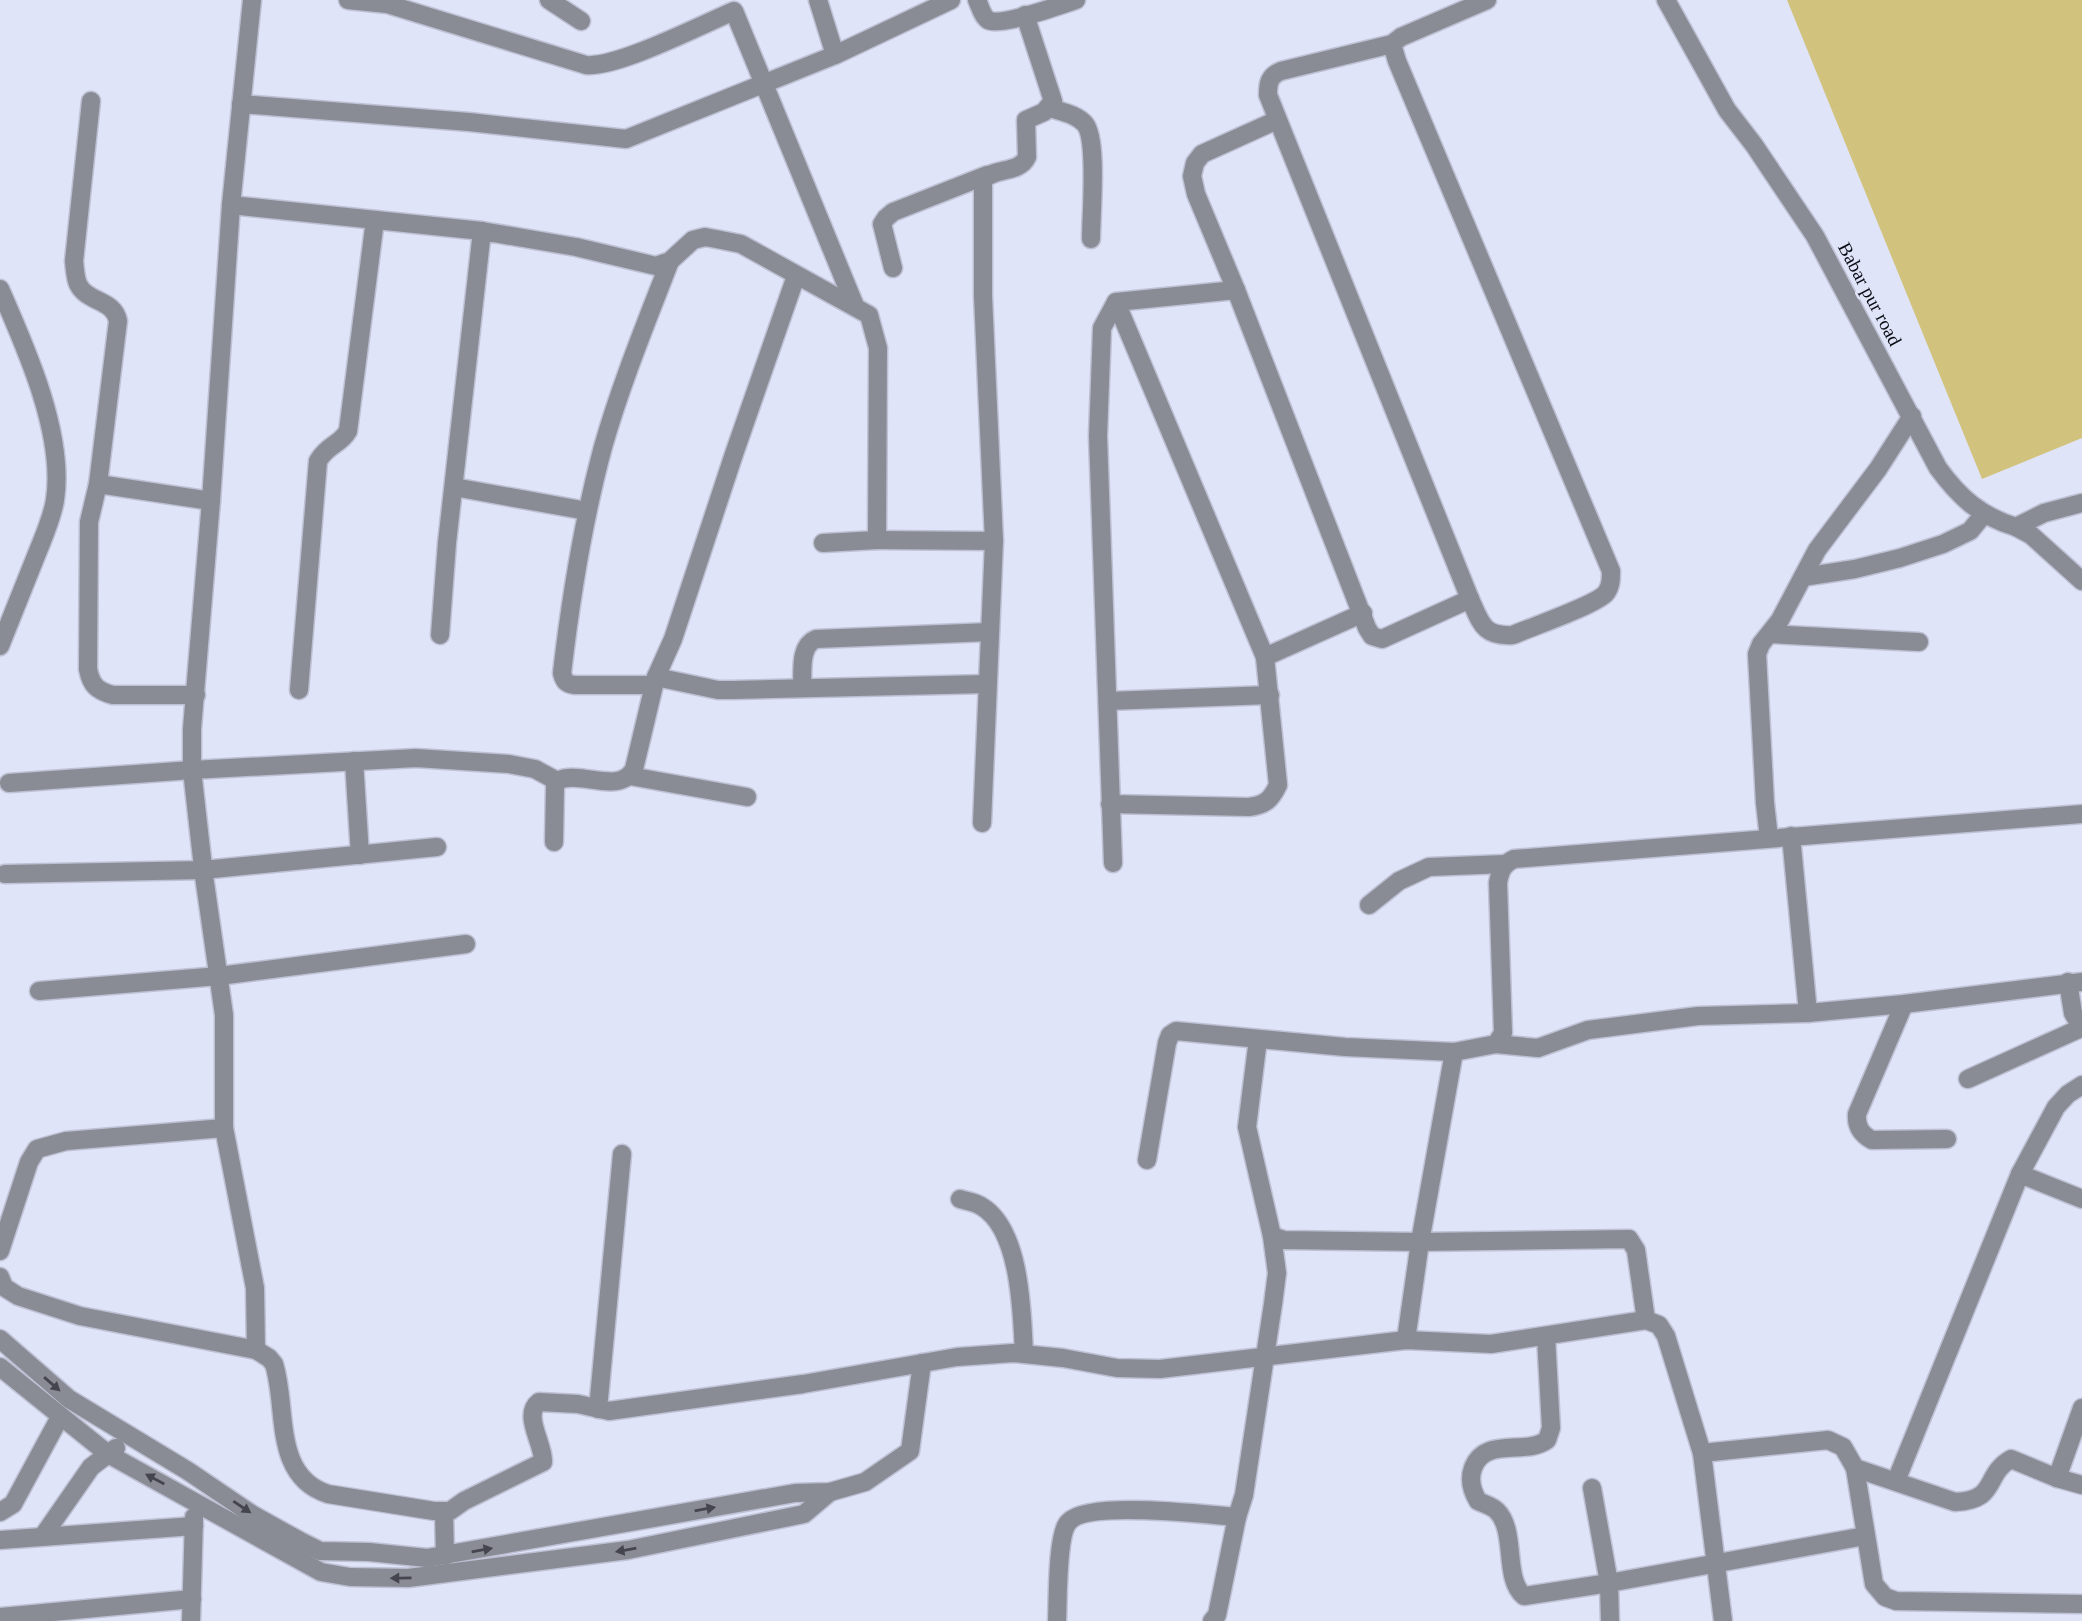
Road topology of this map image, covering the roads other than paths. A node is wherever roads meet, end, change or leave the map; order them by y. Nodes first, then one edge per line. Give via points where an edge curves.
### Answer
1 (252, 0) edge
2 (348, 0) edge
3 (549, 0) edge
4 (818, 0) edge
5 (951, 0) edge
6 (977, 0) edge
7 (1076, 0) edge
8 (1487, 0) edge
9 (1666, 0) edge
10 (739, 6) edge
11 (1025, 15) junction
12 (582, 20) dead end
13 (1392, 44) junction
14 (835, 55) junction
15 (763, 83) junction
16 (91, 101) dead end
17 (241, 104) junction
18 (1050, 108) junction
19 (1277, 120) junction
20 (987, 175) junction
21 (231, 205) junction
22 (375, 220) junction
23 (482, 231) junction
24 (1091, 239) dead end
25 (670, 261) junction
26 (893, 268) dead end
27 (796, 276) junction
28 (0, 289) edge
29 (1236, 290) junction
30 (1116, 302) junction
31 (855, 306) junction
32 (1912, 416) junction
33 (98, 484) junction
34 (454, 488) junction
35 (211, 500) junction
36 (2082, 503) edge
37 (587, 511) junction
38 (1984, 514) junction
39 (2016, 527) junction
40 (875, 540) junction
41 (994, 541) junction
42 (823, 543) dead end
43 (1803, 577) junction
44 (2082, 581) edge
45 (1470, 599) junction
46 (1363, 613) junction
47 (990, 632) junction
48 (1770, 634) junction
49 (440, 635) dead end
50 (1919, 642) dead end
51 (0, 646) edge
52 (1265, 657) junction
53 (655, 681) junction
54 (986, 684) junction
55 (802, 687) junction
56 (299, 690) dead end
57 (196, 695) junction
58 (1270, 695) junction
59 (1108, 701) junction
60 (354, 761) junction
61 (192, 769) junction
62 (630, 776) junction
63 (558, 781) junction
64 (9, 783) dead end
65 (747, 797) dead end
66 (1110, 804) junction
67 (2082, 814) edge
68 (982, 823) dead end
69 (1791, 836) junction
70 (1769, 838) junction
71 (554, 842) dead end
72 (437, 847) dead end
73 (360, 855) junction
74 (1113, 863) dead end
75 (1506, 864) junction
76 (204, 870) junction
77 (5, 874) dead end
78 (1369, 905) dead end
79 (466, 944) dead end
80 (219, 976) junction
81 (2075, 982) edge
82 (39, 991) dead end
83 (1904, 1004) junction
84 (1808, 1013) junction
85 (2082, 1028) edge
86 (1258, 1039) junction
87 (1496, 1044) junction
88 (1454, 1052) junction
89 (1968, 1079) dead end
90 (2082, 1085) edge
91 (224, 1128) junction
92 (1947, 1139) dead end
93 (622, 1154) dead end
94 (1147, 1160) dead end
95 (2020, 1174) junction
96 (960, 1199) dead end
97 (2082, 1199) edge
98 (1272, 1236) junction
99 (1420, 1242) junction
100 (0, 1251) edge
101 (0, 1277) edge
102 (1646, 1320) junction
103 (1546, 1336) junction
104 (0, 1339) edge
105 (1406, 1340) junction
106 (256, 1350) junction
107 (1024, 1354) junction
108 (1265, 1357) junction
109 (922, 1363) junction
110 (0, 1367) edge
111 (2082, 1408) edge
112 (598, 1409) junction
113 (60, 1417) junction
114 (131, 1436) junction
115 (1702, 1453) junction
116 (108, 1454) junction
117 (1855, 1468) junction
118 (2057, 1478) junction
119 (1896, 1481) junction
120 (2082, 1485) edge
121 (211, 1486) junction
122 (1592, 1488) dead end
123 (830, 1492) junction
124 (201, 1504) junction
125 (444, 1512) junction
126 (0, 1513) edge
127 (1237, 1517) junction
128 (194, 1526) junction
129 (43, 1536) junction
130 (1866, 1536) junction
131 (0, 1540) edge
132 (444, 1556) junction
133 (1716, 1562) junction
134 (1609, 1583) junction
135 (192, 1599) junction
136 (2082, 1604) edge
137 (107, 1614) edge
138 (0, 1617) edge
139 (191, 1621) edge
140 (1057, 1621) edge
141 (1212, 1621) edge
142 (1610, 1621) edge
143 (1723, 1621) edge

1 - 17 street
2 - 10 street via 387,4 596,66
3 - 12 street
4 - 14 street
5 - 14 street
6 - 11 street via 991,21
7 - 11 street
8 - 13 street
9 - 32 street, Babar pur road via 1727,110 1815,236
10 - 15 street
11 - 18 street via 1049,85
13 - 19 street via 1273,75 1268,95
13 - 45 street via 1611,571 1605,594 1513,635 1489,632
14 - 15 street
15 - 17 street via 626,139
15 - 31 street
16 - 33 street via 74,261 76,279 83,291 116,312 118,321
17 - 21 street
18 - 20 street via 1026,120 1024,163
18 - 24 street via 1077,117 1090,133
19 - 29 street via 1202,154 1195,163 1196,194
19 - 45 street
20 - 26 street via 886,218 882,224
20 - 41 street via 983,186 983,296
21 - 22 street
21 - 35 street
22 - 23 street
22 - 56 street via 348,431 324,450 318,461
23 - 25 street via 656,266
23 - 34 street
25 - 27 street via 693,240 705,237 741,244
25 - 37 street via 628,370
27 - 31 street
27 - 53 street
28 - 51 street via 31,359 55,448 57,482 47,527
29 - 30 street
29 - 46 street
30 - 52 street
30 - 59 street via 1102,328 1098,436
31 - 40 street via 869,315 878,348
32 - 38 street, Babar pur road via 1956,493
32 - 43 street via 1817,550
33 - 35 street
33 - 57 street via 89,522 90,679 101,692 113,695
34 - 37 street
34 - 49 street
35 - 57 street
36 - 39 street via 2044,513
37 - 53 street via 573,585 564,680 575,685
38 - 39 street, Babar pur road
38 - 43 street via 1970,531 1943,544 1855,569
39 - 44 street, Babar pur road
40 - 41 street
40 - 42 street
41 - 47 street
43 - 48 street
45 - 46 street via 1382,639 1367,628
46 - 52 street
47 - 54 street
47 - 55 street via 816,639 804,650
48 - 50 street
48 - 70 street via 1756,661
52 - 58 street
53 - 55 street via 718,690
53 - 62 street
54 - 55 street
54 - 68 street
57 - 61 street
58 - 59 street
58 - 66 street via 1278,785 1262,805
59 - 66 street
60 - 61 street
60 - 63 street via 416,758 509,764 535,769
60 - 73 street
61 - 64 street
61 - 76 street
62 - 63 street via 611,781 569,777
62 - 65 street
63 - 71 street
66 - 74 street
67 - 69 street
69 - 70 street
69 - 84 street
70 - 75 street via 1514,859
72 - 73 street
73 - 76 street
75 - 78 street via 1429,867 1399,881
75 - 87 street via 1498,883 1503,1033
76 - 77 street
76 - 80 street
79 - 80 street
80 - 82 street
80 - 91 street via 224,1015
81 - 83 street
81 - 85 street via 2073,1013
83 - 84 street
83 - 92 street via 1857,1114 1858,1124 1872,1140
84 - 87 street via 1698,1016 1602,1028 1538,1048
85 - 89 street
86 - 88 street
86 - 94 street via 1182,1031 1170,1035
86 - 98 street via 1247,1127
87 - 88 street
88 - 99 street
90 - 95 street via 2056,1107
91 - 100 street via 66,1141 37,1149
91 - 106 street via 255,1288
93 - 112 street
95 - 97 street
95 - 119 street
96 - 107 street via 980,1205 1002,1229 1017,1277
98 - 99 street via 1284,1240
98 - 108 street via 1277,1273
99 - 102 street via 1629,1239 1636,1250
99 - 105 street
101 - 106 street via 4,1287 18,1296 80,1316
102 - 103 street
102 - 115 street via 1659,1325 1667,1336
103 - 105 street via 1491,1344
103 - 134 street via 1549,1435 1542,1444 1485,1453 1474,1466 1473,1489 1478,1501 1502,1517 1516,1585 1524,1596
104 -> 114 street via 69,1399
105 - 108 street
106 - 125 street via 274,1364 286,1449 306,1482 328,1494
107 - 108 street via 1133,1369
107 - 109 street
108 - 127 street
109 - 112 street via 665,1405
109 - 123 street via 911,1451 865,1482
110 - 113 street
111 - 118 street
112 - 125 street via 546,1401 535,1404 532,1418 543,1462
113 - 116 street
113 - 126 street via 13,1504
114 - 116 street
114 - 121 street
115 - 117 street via 1828,1440 1843,1447
115 - 133 street
124 -> 116 street
116 - 129 street via 91,1467
117 - 119 street
117 - 130 street
118 - 119 street via 2011,1459 1980,1497 1955,1502
118 - 120 street
121 - 124 street
121 -> 132 street via 320,1551
122 - 134 street
123 -> 124 street via 804,1514 628,1550 408,1578 321,1572
132 -> 123 street via 795,1493
124 - 128 street
125 - 132 street
127 - 140 street via 1148,1510 1075,1517 1065,1526 1062,1540
127 - 141 street
128 - 129 street
128 - 135 street
129 - 131 street
130 - 133 street
130 - 136 street via 1874,1584 1885,1597 1896,1601
133 - 134 street
133 - 143 street
134 - 142 street
135 - 137 street
135 - 139 street
137 - 138 street

